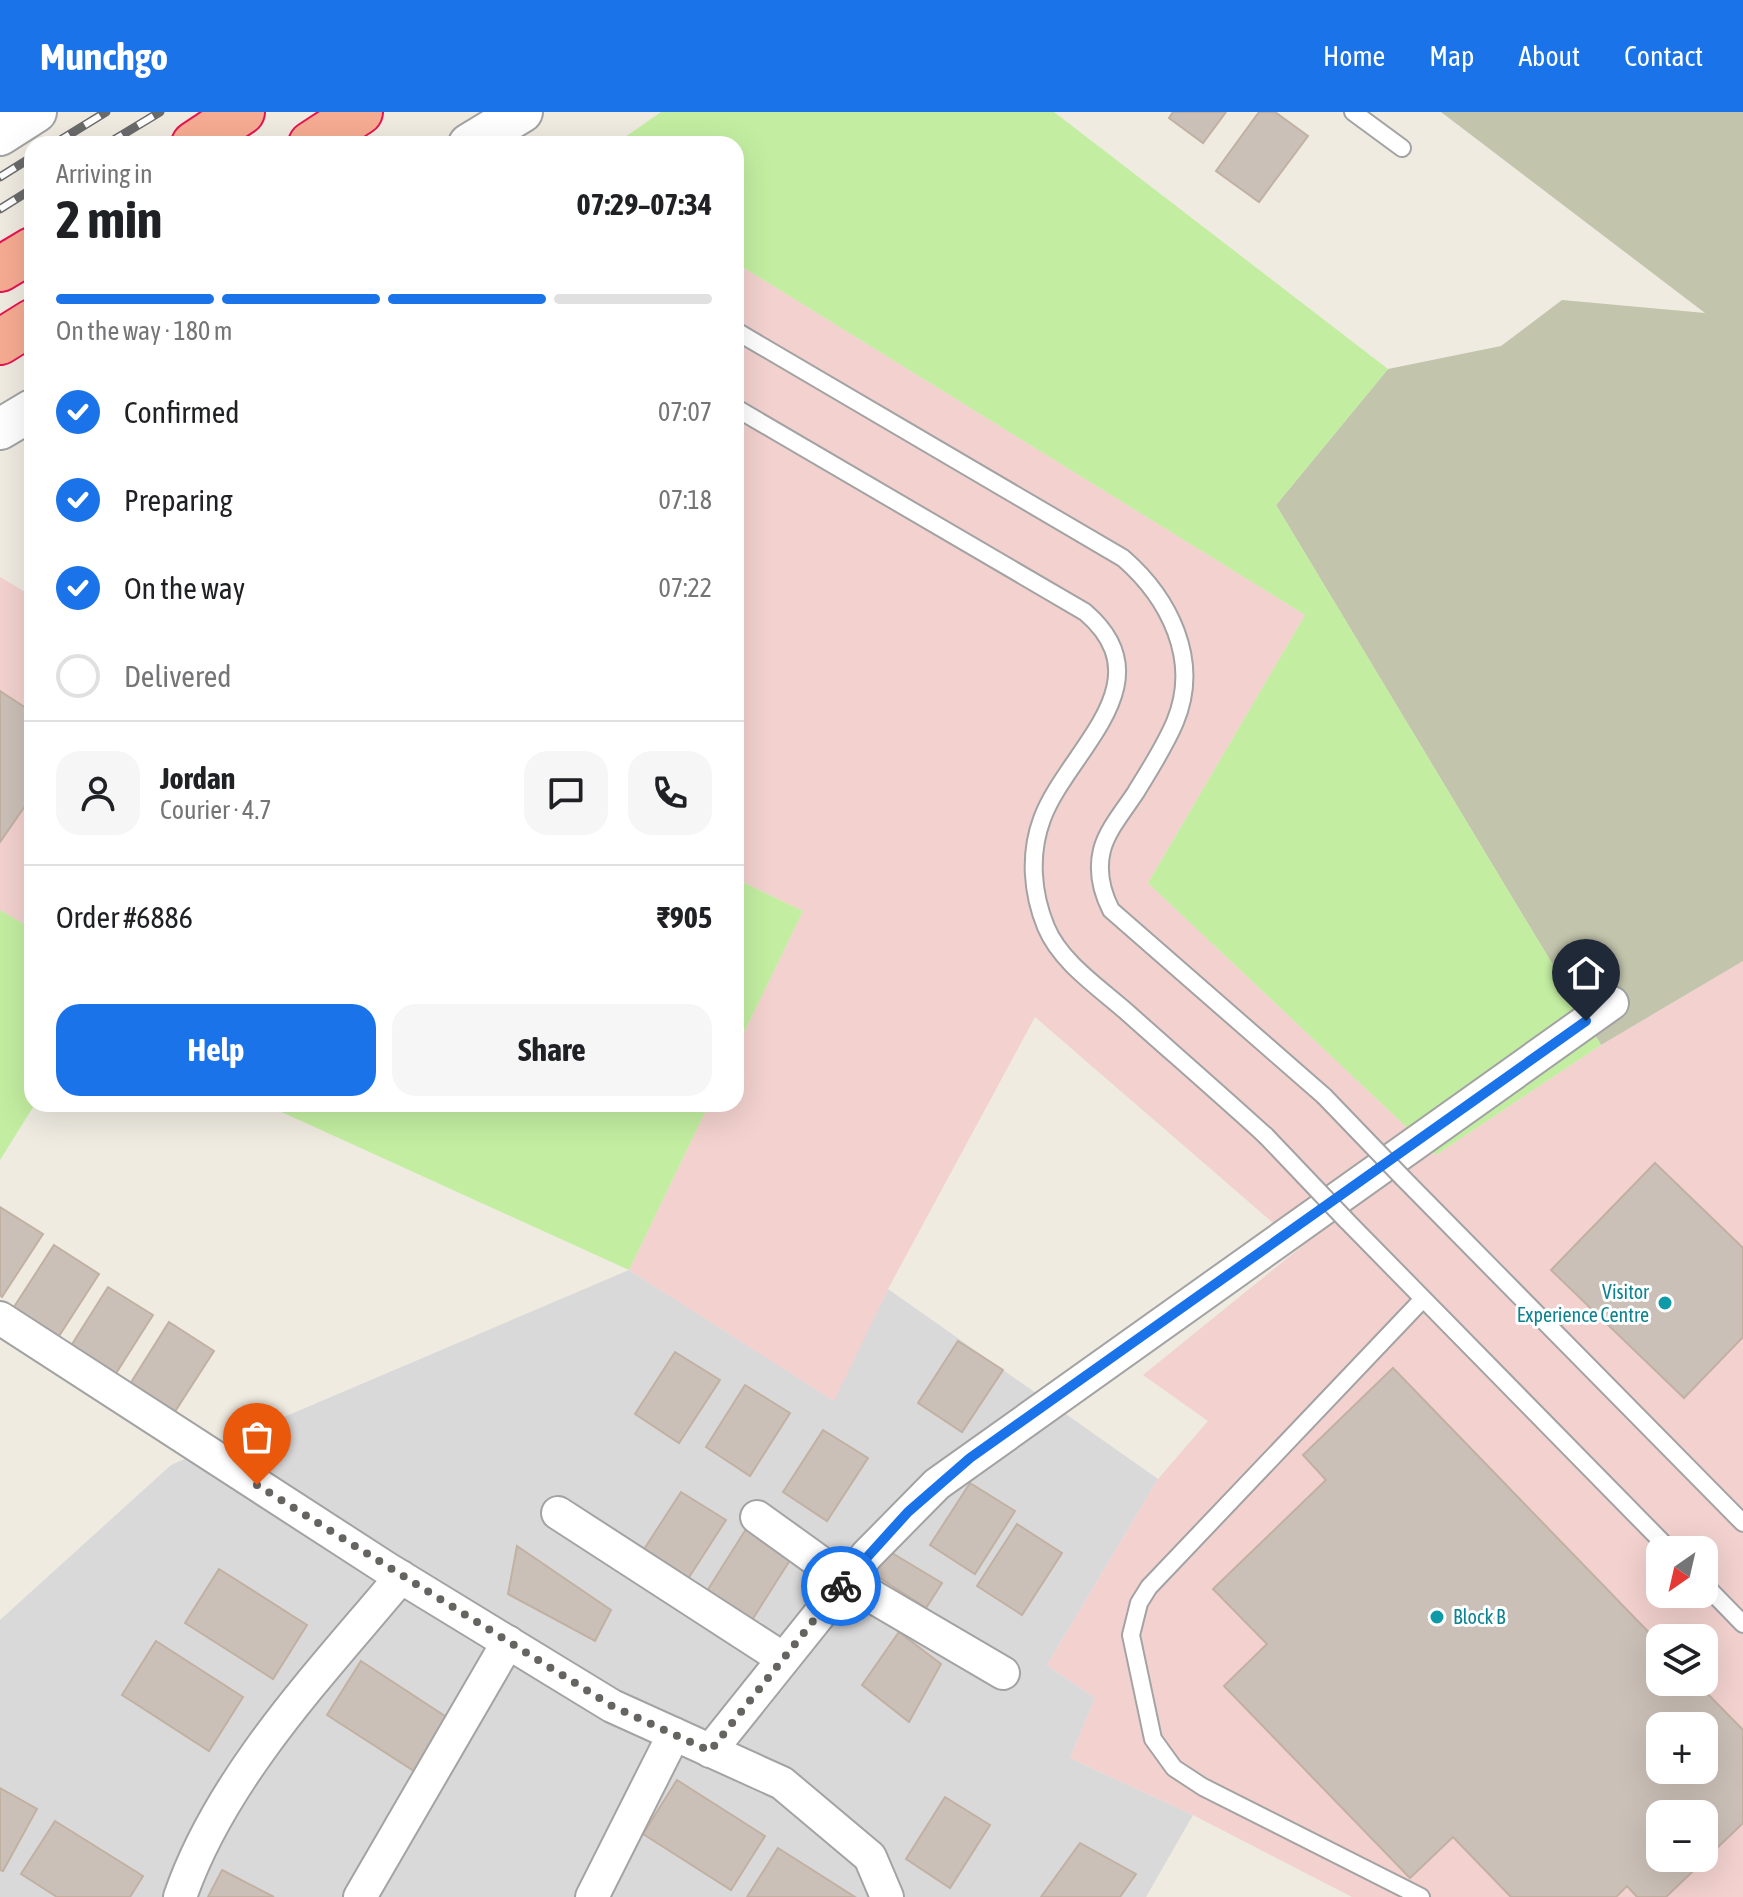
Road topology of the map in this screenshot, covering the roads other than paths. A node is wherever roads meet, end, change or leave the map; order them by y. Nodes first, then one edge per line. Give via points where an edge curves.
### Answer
1 (242, 112) edge
2 (360, 112) edge
3 (522, 112) edge
4 (1353, 112) edge
5 (206, 136) edge
6 (323, 136) edge
7 (483, 136) edge
8 (1402, 148) dead end
9 (24, 255) edge
10 (0, 269) edge
11 (24, 327) edge
12 (744, 336) edge
13 (0, 342) edge
14 (744, 413) edge
15 (24, 415) edge
16 (0, 429) edge
17 (1612, 1003) dead end
18 (1422, 1300) junction
19 (0, 1318) edge
20 (558, 1513) dead end
21 (757, 1517) dead end
22 (1743, 1523) edge
23 (1656, 1536) edge
24 (401, 1577) junction
25 (846, 1581) junction
26 (1718, 1598) edge
27 (1743, 1624) edge
28 (508, 1642) junction
29 (782, 1658) junction
30 (1003, 1673) dead end
31 (674, 1734) junction
32 (710, 1751) junction
33 (180, 1897) edge
34 (360, 1897) edge
35 (592, 1897) edge
36 (887, 1897) edge
37 (1421, 1897) edge

1 - 5 highway
2 - 6 highway
3 - 7 street
4 - 8 lane
9 - 10 highway
11 - 13 highway
12 - 22 lane, bridge via 1123,558 1145,577 1176,629 1183,689 1165,743 1104,844 1100,865 1111,910 1324,1096
14 - 18 lane, bridge via 1085,612 1107,635 1117,666 1114,697 1043,817 1034,862 1039,909 1058,952 1266,1136
15 - 16 street
17 - 25 street via 970,1458 918,1503
18 - 23 lane
18 - 37 lane via 1149,1587 1131,1635 1153,1739 1174,1768
19 - 24 street
20 - 29 street
21 - 25 street
24 - 28 street
24 - 33 street via 306,1691 218,1812
25 - 29 street
25 - 30 street
26 - 27 lane
28 - 31 street via 612,1706
28 - 34 street
29 - 32 street
31 - 32 street
31 - 35 street
32 - 36 street via 782,1783 870,1857

